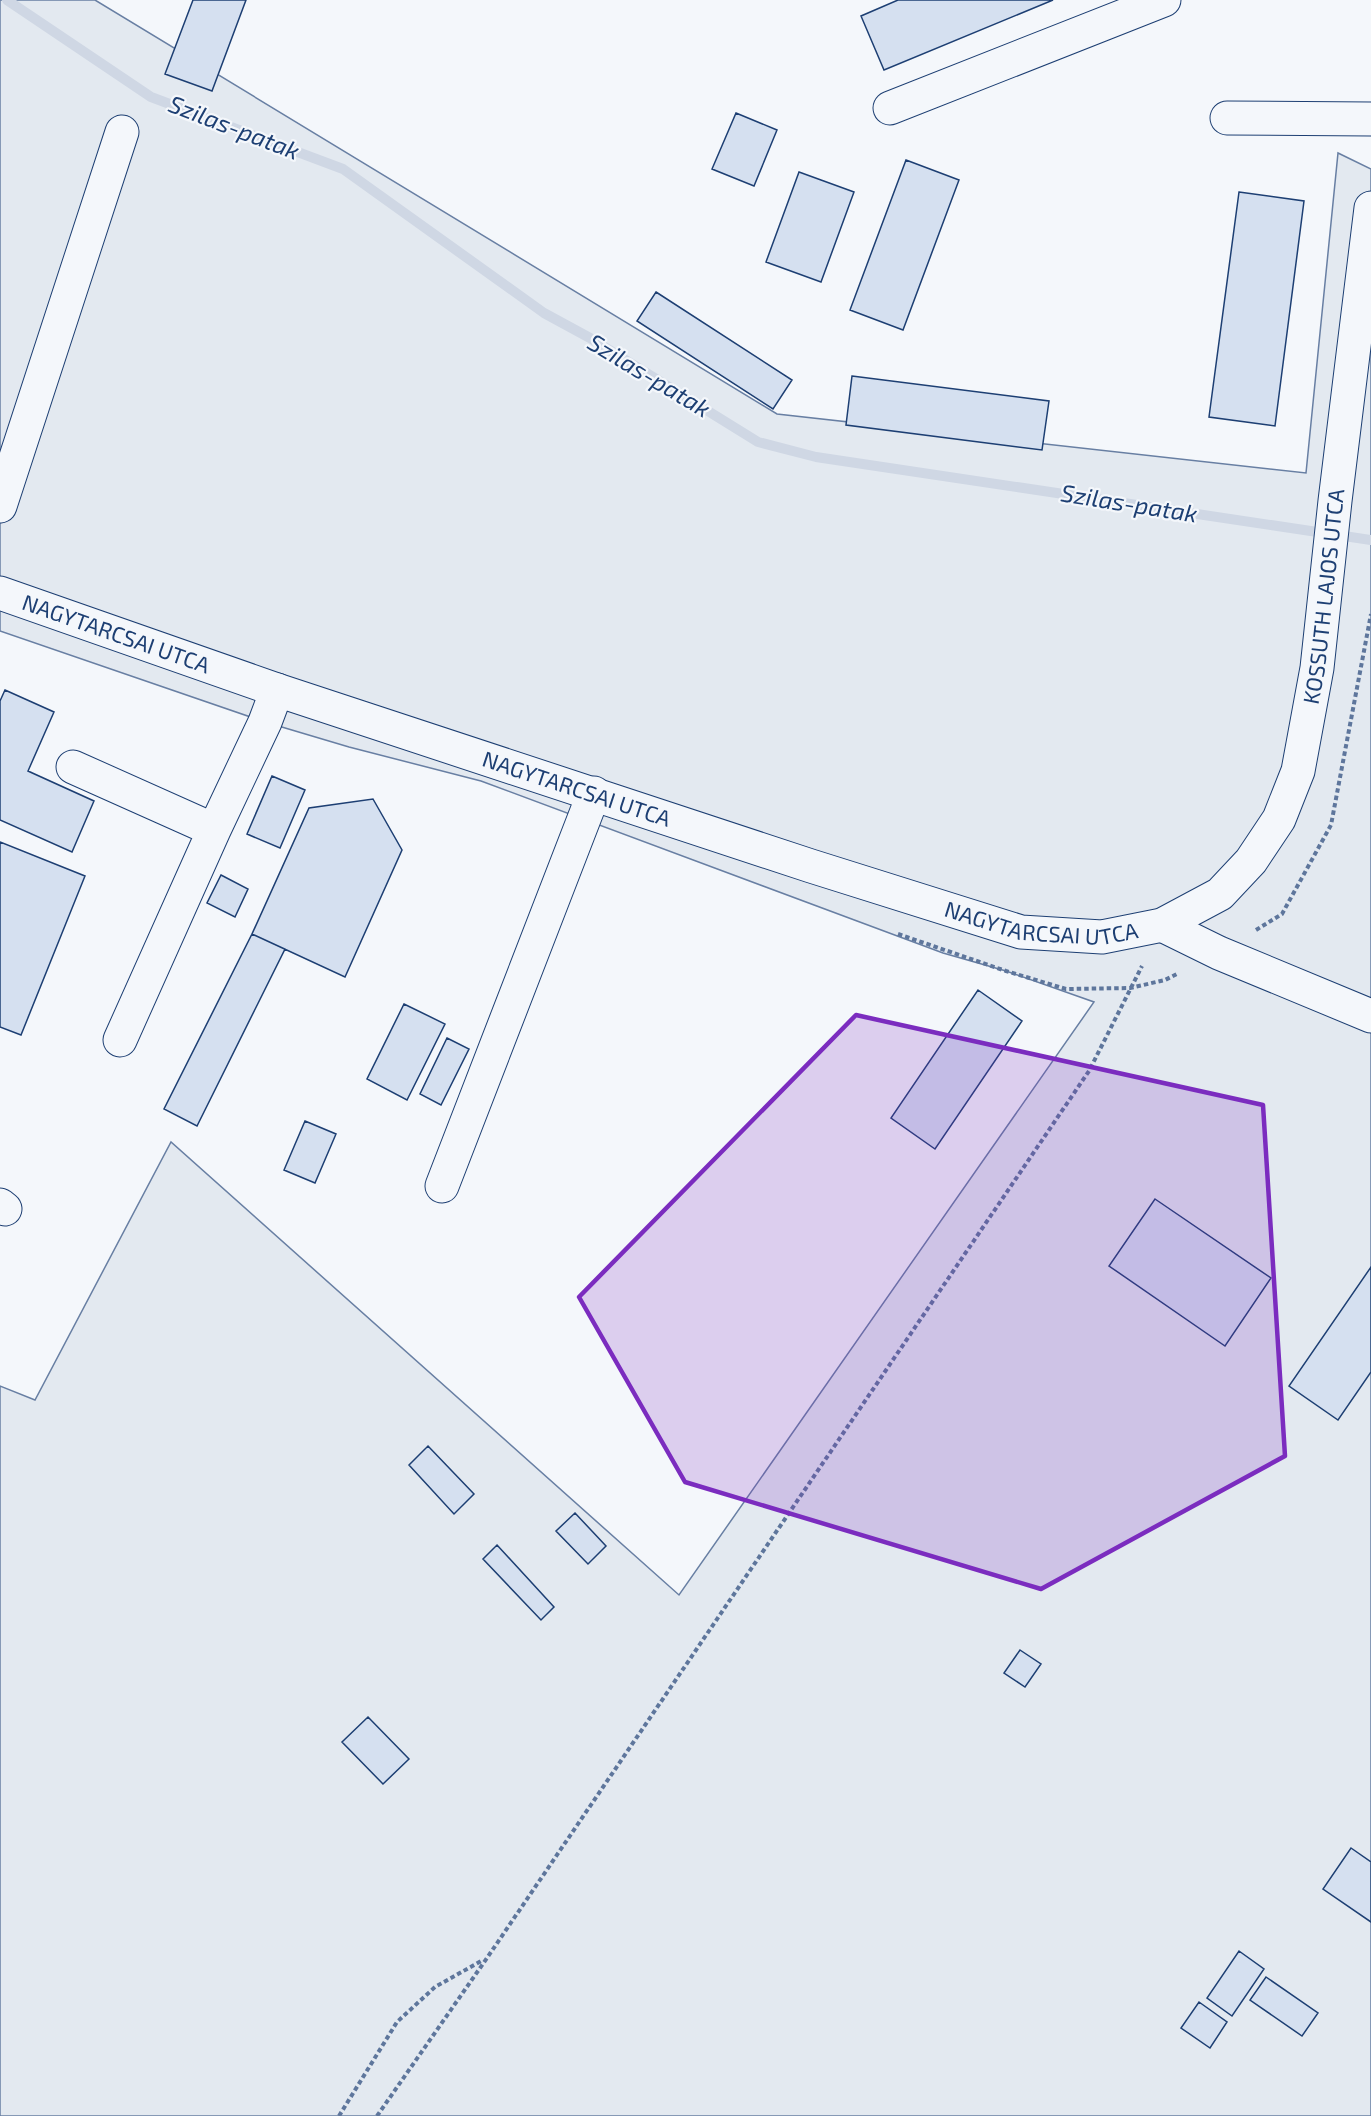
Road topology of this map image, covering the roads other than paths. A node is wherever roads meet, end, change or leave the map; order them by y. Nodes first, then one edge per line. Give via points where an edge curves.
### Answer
1 (1164, 0) edge
2 (890, 108) dead end
3 (1227, 118) dead end
4 (1371, 119) edge
5 (122, 132) dead end
6 (1371, 208) edge
7 (0, 506) edge
8 (0, 594) edge
9 (277, 690) junction
10 (73, 767) dead end
11 (594, 793) junction
12 (214, 830) junction
13 (1162, 925) junction
14 (1371, 1016) edge
15 (120, 1040) dead end
16 (442, 1186) dead end

1 - 2 main road
3 - 4 main road
5 - 7 main road
6 - 13 main road, KOSSUTH LAJOS UTCA via 1317,668 1298,771 1279,819 1251,861 1220,894
8 - 9 main road, NAGYTARCSAI UTCA
9 - 11 main road, NAGYTARCSAI UTCA
9 - 12 main road
10 - 12 main road
11 - 13 main road, NAGYTARCSAI UTCA via 1021,932 1102,937
11 - 16 main road
12 - 15 main road
13 - 14 main road

